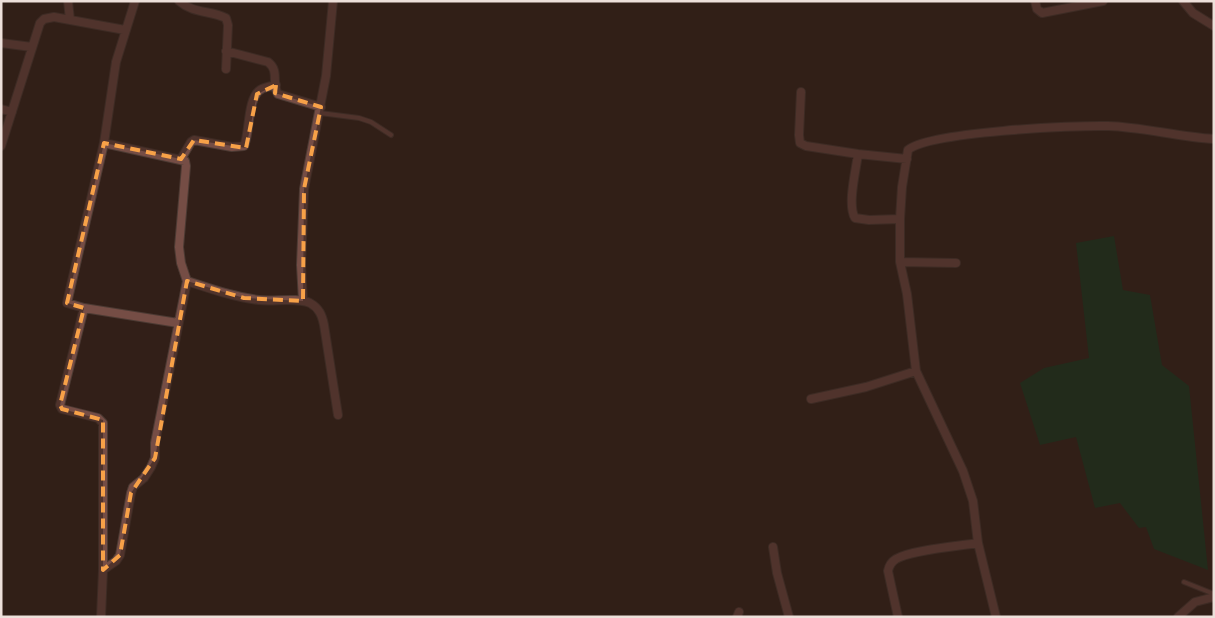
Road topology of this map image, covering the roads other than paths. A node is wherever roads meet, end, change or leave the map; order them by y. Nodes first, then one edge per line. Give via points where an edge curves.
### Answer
1 (68, 1) edge
2 (135, 1) edge
3 (179, 1) edge
4 (333, 1) edge
5 (1035, 1) edge
6 (1103, 1) edge
7 (1183, 1) edge
8 (70, 20) junction
9 (1214, 26) edge
10 (125, 30) junction
11 (1, 43) edge
12 (32, 47) junction
13 (226, 51) junction
14 (226, 69) dead end
15 (276, 85) junction
16 (801, 92) dead end
17 (1, 109) edge
18 (320, 110) junction
19 (12, 112) junction
20 (391, 135) dead end
21 (1214, 140) edge
22 (104, 142) junction
23 (1, 146) edge
24 (858, 154) junction
25 (181, 159) junction
26 (907, 159) junction
27 (900, 219) junction
28 (900, 262) junction
29 (956, 263) dead end
30 (187, 281) junction
31 (303, 301) junction
32 (84, 308) junction
33 (178, 323) junction
34 (916, 372) junction
35 (811, 399) dead end
36 (338, 415) dead end
37 (978, 543) junction
38 (773, 548) dead end
39 (103, 570) junction
40 (1184, 582) dead end
41 (1214, 595) edge
42 (102, 617) edge
43 (789, 617) edge
44 (898, 617) edge
45 (996, 617) edge
46 (1178, 617) edge

1 - 8 street
2 - 10 street
3 - 13 street via 196,12 226,18
4 - 18 street
5 - 6 street via 1042,13
7 - 9 street via 1193,13
8 - 10 street
8 - 12 street via 54,17 44,20
10 - 22 street via 116,62
11 - 12 street
12 - 19 street
13 - 14 street
13 - 15 street via 268,62 274,69
15 - 18 street via 280,95
15 - 25 street via 257,94 244,146 194,140
16 - 24 street via 800,143
17 - 19 street
18 - 20 lane via 371,122
18 - 31 street via 304,189
19 - 23 street
21 - 26 street via 1108,126 1019,129 939,138 913,146 908,150
22 - 25 street
22 - 32 street via 67,304
24 - 26 street
24 - 27 street via 852,204 854,218
25 - 30 street via 186,166 179,247
26 - 27 street
27 - 28 street
28 - 29 street
28 - 34 street
30 - 31 street via 244,298
30 - 33 street
31 - 36 street via 310,303 322,316
32 - 33 street
32 - 39 street via 60,408 98,418 103,423
33 - 39 street via 154,443 155,458 131,493 120,555
34 - 35 street via 866,388
34 - 37 street via 963,471 973,501
37 - 44 street via 911,553 895,559 888,572
37 - 45 street
38 - 43 street
39 - 42 street
40 - 41 lane
41 - 46 street via 1195,602

